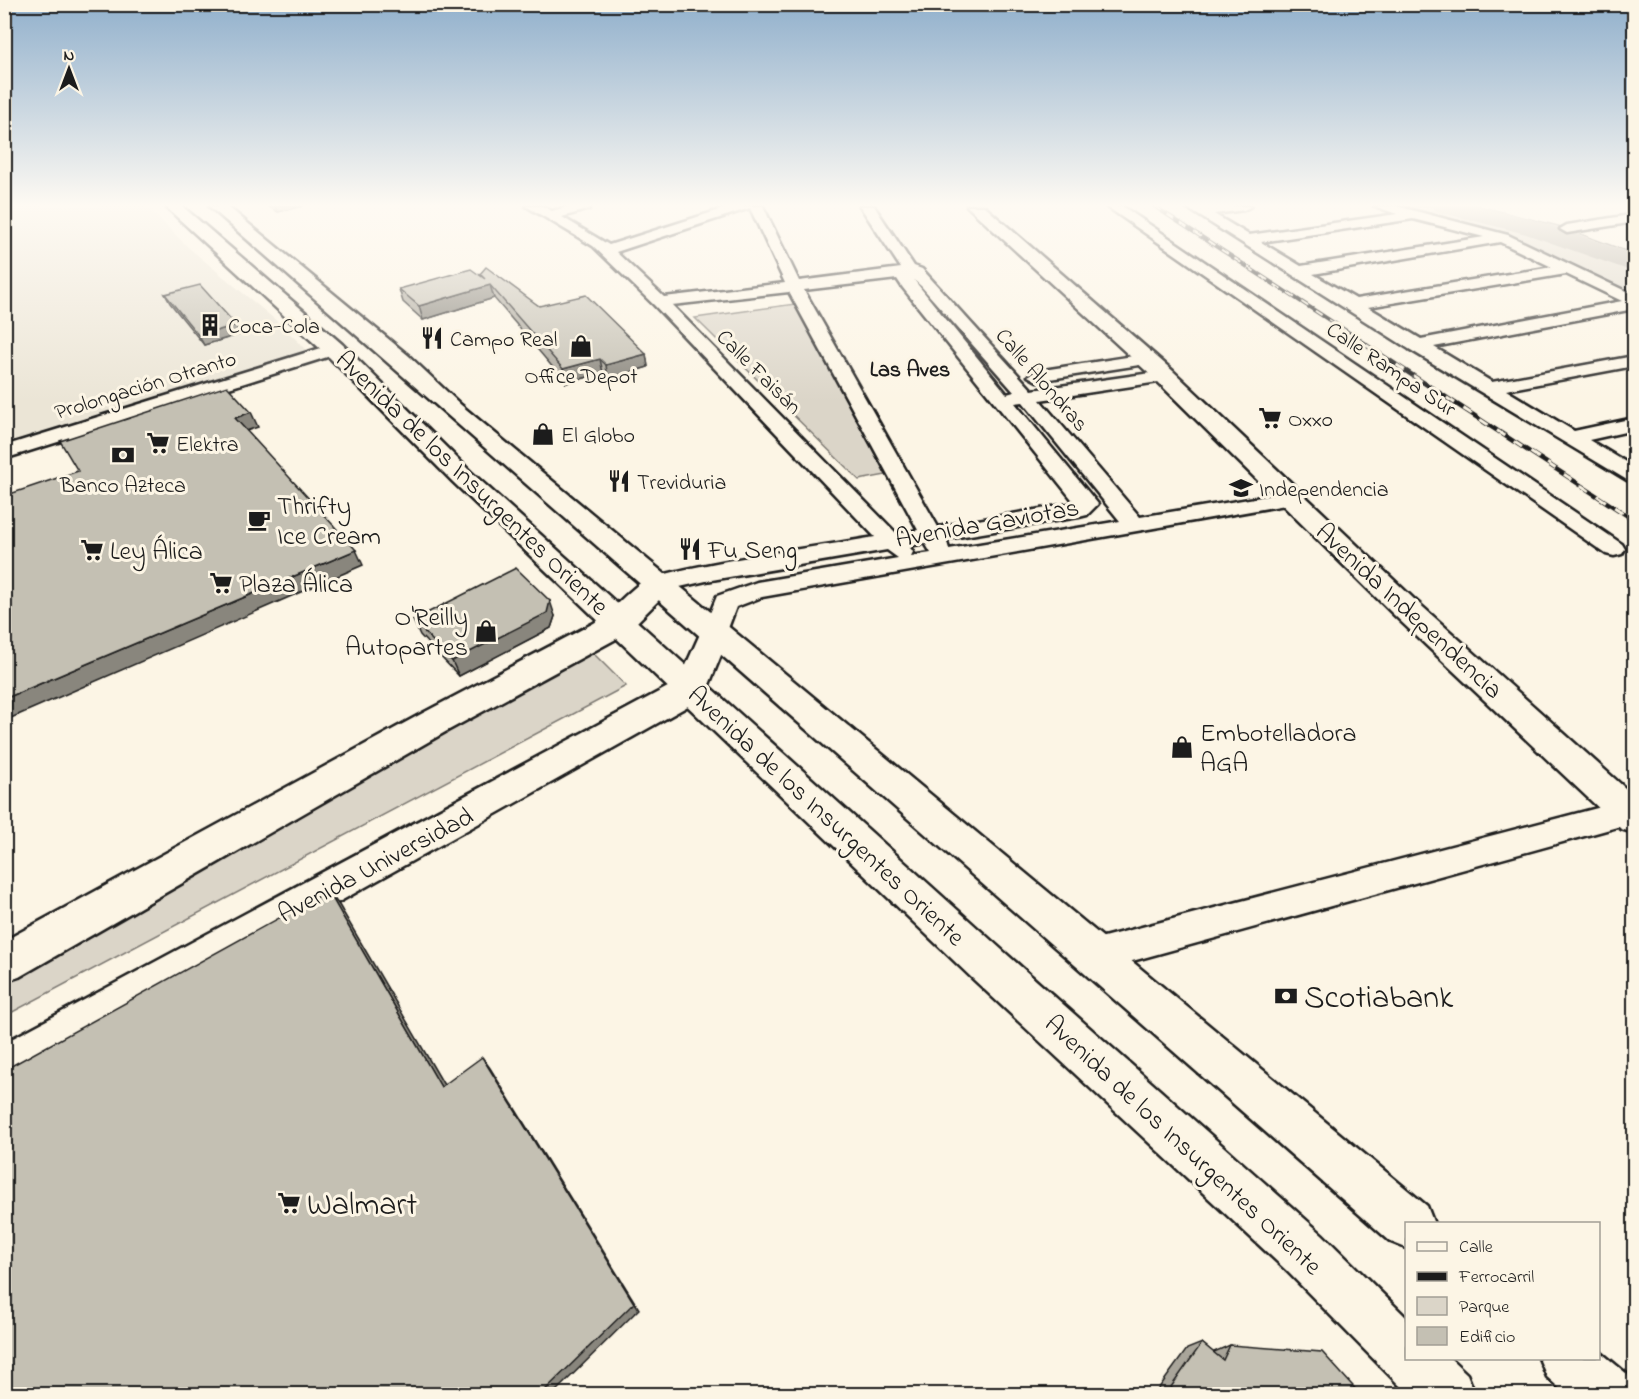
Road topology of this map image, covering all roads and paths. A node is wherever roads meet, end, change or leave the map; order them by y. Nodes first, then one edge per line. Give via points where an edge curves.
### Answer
1 (256, 271) edge
2 (295, 271) edge
3 (627, 271) edge
4 (788, 271) edge
5 (910, 271) edge
6 (1048, 271) edge
7 (1208, 271) edge
8 (1300, 271) edge
9 (1554, 271) edge
10 (1573, 271) edge
11 (250, 273) joint
12 (913, 276) junction
13 (798, 293) junction
14 (660, 302) junction
15 (1635, 302) edge
16 (1351, 305) junction
17 (673, 317) junction
18 (1415, 345) junction
19 (334, 349) junction
20 (1635, 361) edge
21 (1156, 368) junction
22 (1013, 379) junction
23 (988, 384) junction
24 (1487, 388) junction
25 (1027, 396) junction
26 (1001, 401) junction
27 (1635, 424) edge
28 (1570, 438) junction
29 (4, 453) edge
30 (1635, 476) edge
31 (1292, 498) junction
32 (1088, 504) joint
33 (1135, 525) junction
34 (932, 533) junction
35 (894, 542) junction
36 (1614, 549) dead end
37 (944, 558) junction
38 (912, 564) junction
39 (658, 584) junction
40 (620, 621) junction
41 (715, 633) junction
42 (692, 689) junction
43 (1631, 815) edge
44 (1096, 955) junction
45 (4, 963) edge
46 (4, 1068) edge
47 (1407, 1222) edge
48 (1405, 1352) edge
49 (1411, 1360) edge
50 (1567, 1360) edge
51 (1447, 1395) edge
52 (1607, 1395) edge

1 - 11 main road
2 - 39 main road, Avenida de los Insurgentes Oriente
3 - 14 street, Calle Faisán
4 - 13 street
5 - 12 street, Calle Alondras
6 - 21 main road, Avenida Independencia
7 - 36 street, Calle Rampa Sur
8 - 16 street
9 - 16 street
10 - 15 street
11 - 19 main road, Avenida de los Insurgentes Oriente
12 - 13 street
12 - 22 street, Calle Alondras
12 - 23 street, Calle Alondras
13 - 14 street
13 - 17 street
13 - 34 street
14 - 17 street, Calle Faisán
15 - 18 street
16 - 18 street
17 - 35 street, Calle Faisán
18 - 24 street
19 - 29 street, Prolongación Otranto
19 - 40 main road, Avenida de los Insurgentes Oriente via 462,477
20 - 24 street
21 - 22 street
21 - 25 street
21 - 31 main road, Avenida Independencia
22 - 23 street
22 - 25 street, Calle Alondras
23 - 26 street, Calle Alondras
24 - 28 street
25 - 26 street
25 - 33 street, Calle Alondras
26 - 32 street, Calle Alondras
27 - 28 street
28 - 30 street
31 - 33 street, Avenida Gaviotas
31 - 43 main road, Avenida Independencia via 1404,607
32 - 34 street, Avenida Gaviotas via 1079,510
33 - 37 street, Avenida Gaviotas
34 - 35 street, Avenida Gaviotas
34 - 37 street
35 - 38 street, Calle Faisán
35 - 39 street, Avenida Gaviotas
37 - 38 street, Avenida Gaviotas
38 - 41 street, Avenida Gaviotas via 736,596 722,609
39 - 40 main road
39 - 41 main road, Avenida de los Insurgentes Oriente
40 - 42 main road, Avenida de los Insurgentes Oriente
40 - 45 main road
41 - 42 main road
41 - 44 main road, Avenida de los Insurgentes Oriente
42 - 46 main road, Avenida Universidad
42 - 48 main road, Avenida de los Insurgentes Oriente via 1304,1252
43 - 44 street
44 - 47 main road, Avenida de los Insurgentes Oriente
49 - 51 main road
50 - 52 main road

